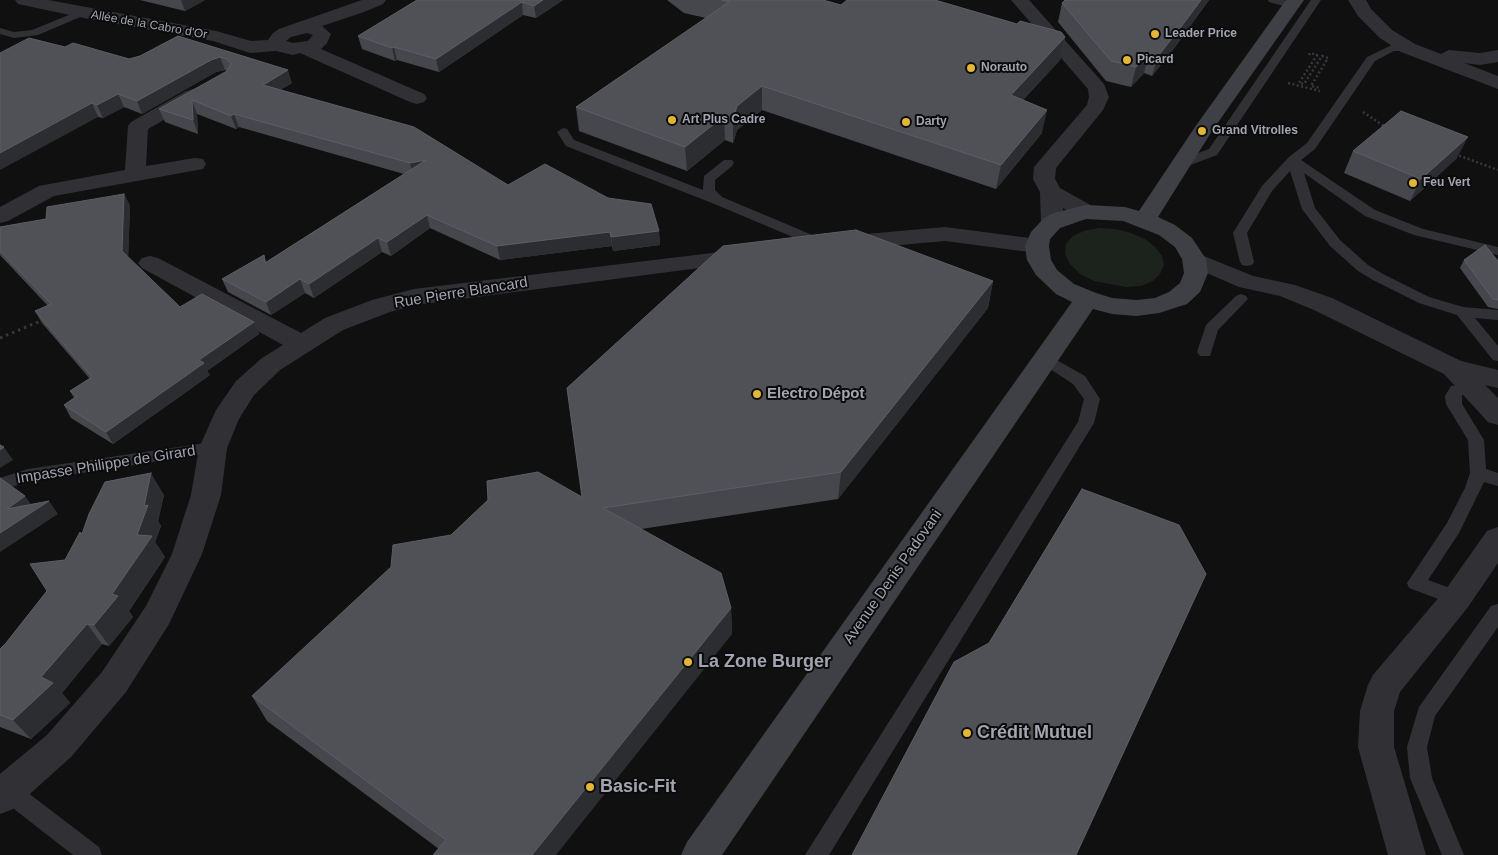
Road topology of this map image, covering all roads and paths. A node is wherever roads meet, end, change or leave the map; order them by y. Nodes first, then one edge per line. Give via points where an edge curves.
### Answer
1 (24, 0) edge
2 (377, 0) edge
3 (1020, 0) edge
4 (1273, 0) edge
5 (1316, 0) edge
6 (1357, 0) edge
7 (1293, 2) edge
8 (358, 8) junction
9 (81, 13) junction
10 (0, 31) edge
11 (322, 34) junction
12 (287, 36) junction
13 (304, 48) junction
14 (1408, 48) junction
15 (1498, 56) edge
16 (1498, 64) edge
17 (1490, 80) edge
18 (1287, 83) dead end
19 (206, 88) edge
20 (1313, 90) dead end
21 (416, 98) dead end
22 (562, 132) dead end
23 (1293, 160) junction
24 (728, 163) dead end
25 (194, 164) dead end
26 (1181, 164) junction
27 (135, 174) junction
28 (1052, 192) junction
29 (717, 200) junction
30 (1086, 212) junction
31 (0, 216) edge
32 (1145, 220) junction
33 (1052, 223) junction
34 (824, 245) junction
35 (1037, 246) junction
36 (1498, 251) edge
37 (1194, 259) junction
38 (150, 263) dead end
39 (1245, 281) junction
40 (1191, 287) junction
41 (1087, 299) junction
42 (1462, 312) junction
43 (1498, 315) edge
44 (44, 319) edge
45 (0, 338) edge
46 (302, 344) junction
47 (1205, 352) dead end
48 (1498, 356) edge
49 (1046, 359) junction
50 (1476, 391) edge
51 (1498, 415) edge
52 (213, 448) junction
53 (1478, 473) junction
54 (1498, 480) edge
55 (0, 485) edge
56 (1498, 539) edge
57 (1457, 598) junction
58 (1498, 612) edge
59 (4, 794) edge
60 (1403, 852) edge
61 (91, 855) edge
62 (700, 855) edge
63 (816, 855) edge
64 (1453, 855) edge

1 - 9 street, Allée de la Cabro d'Or
2 - 8 street, Allée de la Cabro d'Or
3 - 28 street via 1097,88 1099,97 1096,106 1045,167 1044,179
4 - 7 lane
5 - 26 lane via 1213,152
6 - 14 street via 1386,34
7 - 26 main road
8 - 11 street, Allée de la Cabro d'Or
8 - 12 street, Allée de la Cabro d'Or
9 - 10 lane via 34,33 14,35
9 - 12 street, Allée de la Cabro d'Or via 216,36 250,47
11 - 12 street via 307,28
11 - 13 street, Allée de la Cabro d'Or via 314,45
12 - 13 street via 285,48
13 - 21 street
14 - 15 street via 1480,59
14 - 17 street
14 - 23 lane via 1392,48 1371,60 1311,146
16 - 17 street
18 - 20 path
19 - 27 street via 138,126
22 - 29 lane via 570,143
23 - 36 lane via 1370,213 1420,232
23 - 39 lane via 1267,189 1240,233
23 - 42 lane via 1309,209 1335,243 1378,277 1424,300
24 - 29 lane via 709,179 709,190
25 - 27 street
26 - 32 main road
27 - 31 street via 47,191
28 - 30 street
28 - 33 street
29 - 34 lane
30 - 32 main road via 1106,212
30 - 33 main road
32 - 37 main road via 1167,230 1184,244
33 - 35 main road via 1039,237
34 - 35 street, Rue Pierre Blancard via 945,234
34 - 46 street, Rue Pierre Blancard via 414,297 334,324
35 - 41 main road via 1038,260 1048,275
37 - 39 street
37 - 40 main road via 1196,274
38 - 46 street
39 - 40 street
39 - 47 lane via 1211,328
39 - 50 street via 1286,290 1323,304 1453,368
40 - 41 main road via 1178,298 1160,305 1137,308
41 - 49 main road, Avenue Denis Padovani
42 - 43 lane
42 - 48 lane
44 - 45 path
46 - 52 street, Rue Pierre Blancard via 271,364 246,388 226,417
49 - 62 main road, Avenue Denis Padovani
49 - 63 lane via 1079,380 1092,399 1086,423
50 - 51 street
50 - 53 lane
52 - 55 lane, Impasse Philippe de Girard via 28,475
52 - 59 street, Rue Pierre Blancard via 206,495 190,545 158,615 108,689 58,746
53 - 54 lane
53 - 57 lane via 1474,488 1453,528 1416,583
56 - 57 street
57 - 60 street via 1385,685 1377,711 1376,747
58 - 64 lane via 1426,713 1417,747 1421,778
59 - 61 lane

